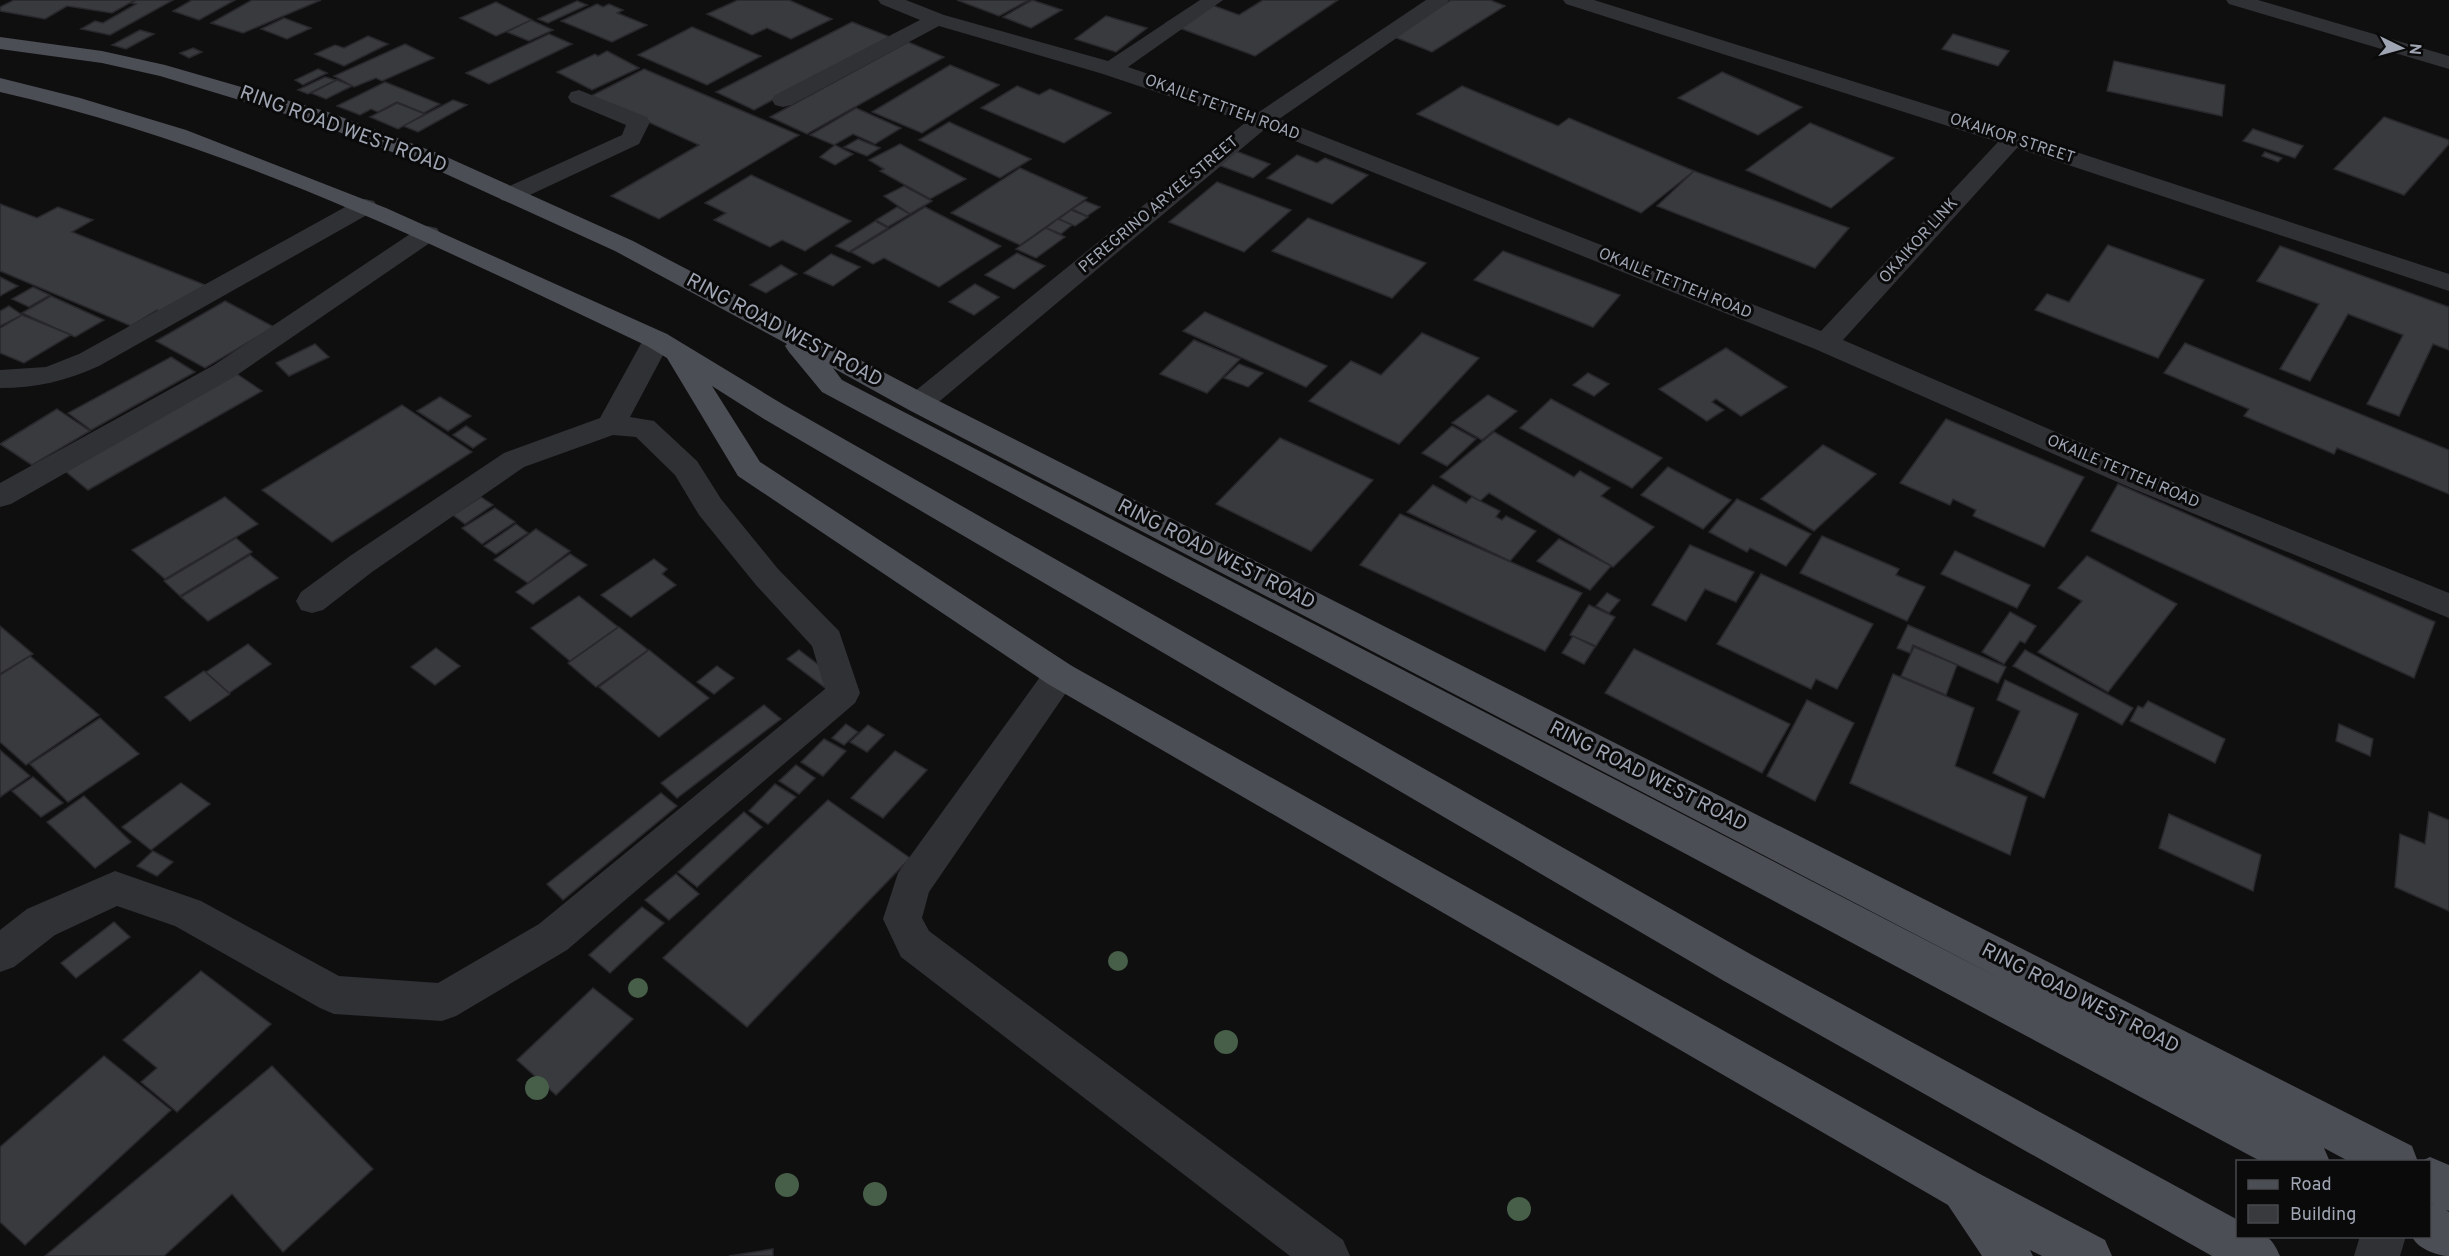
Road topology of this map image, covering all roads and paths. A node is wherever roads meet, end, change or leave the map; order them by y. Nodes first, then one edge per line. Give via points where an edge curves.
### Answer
1 (888, 0) edge
2 (1213, 0) edge
3 (1439, 0) edge
4 (1573, 0) edge
5 (2249, 2) edge
6 (937, 19) junction
7 (0, 43) edge
8 (2449, 63) edge
9 (1111, 69) junction
10 (0, 86) edge
11 (579, 97) dead end
12 (783, 100) dead end
13 (1262, 120) junction
14 (2013, 139) junction
15 (510, 195) junction
16 (365, 206) junction
17 (428, 233) junction
18 (2449, 283) edge
19 (788, 333) junction
20 (1825, 344) junction
21 (667, 346) junction
22 (0, 379) edge
23 (920, 403) junction
24 (611, 425) junction
25 (0, 496) edge
26 (312, 601) dead end
27 (2449, 606) edge
28 (1060, 675) junction
29 (0, 954) edge
30 (2305, 1160) edge
31 (2394, 1160) edge
32 (2431, 1180) edge
33 (1962, 1189) junction
34 (2449, 1189) edge
35 (2431, 1227) edge
36 (2449, 1236) edge
37 (2382, 1238) edge
38 (1327, 1256) edge
39 (2010, 1256) edge
40 (2089, 1256) edge
41 (2257, 1256) edge
42 (2377, 1256) edge

1 - 6 street, OKAILE TETTEH ROAD
2 - 9 street
3 - 13 street, PEREGRINO ARYEE STREET
4 - 14 street, OKAIKOR STREET
5 - 8 street
6 - 9 street, OKAILE TETTEH ROAD
6 - 12 street
7 - 15 main road, RING ROAD WEST ROAD via 102,57 201,80 320,117 432,159
9 - 13 street, OKAILE TETTEH ROAD
10 - 16 main road via 71,102 192,138
11 - 15 street via 639,122 632,139
13 - 20 street, OKAILE TETTEH ROAD
13 - 23 street, PEREGRINO ARYEE STREET
14 - 18 street, OKAIKOR STREET
14 - 20 street, OKAIKOR LINK
15 - 19 main road, RING ROAD WEST ROAD via 624,246
16 - 17 main road
16 - 22 street via 56,375
17 - 21 main road
17 - 25 street via 224,371
19 - 23 main road, RING ROAD WEST ROAD
19 - 30 main road, RING ROAD WEST ROAD via 832,386
20 - 27 street, OKAILE TETTEH ROAD via 2142,481
21 - 24 street
21 - 28 main road via 749,469
21 - 41 main road via 774,412 1738,968
23 - 31 main road, RING ROAD WEST ROAD
24 - 26 street via 514,460
24 - 29 street via 644,428 686,468 710,507 767,577 827,640 843,693 553,937 442,1002 334,995 188,912 115,888 41,922
28 - 33 main road
28 - 38 street via 912,885 902,919 915,944
32 - 34 main road
33 - 39 main road
33 - 40 main road
35 - 36 main road
37 - 42 street

